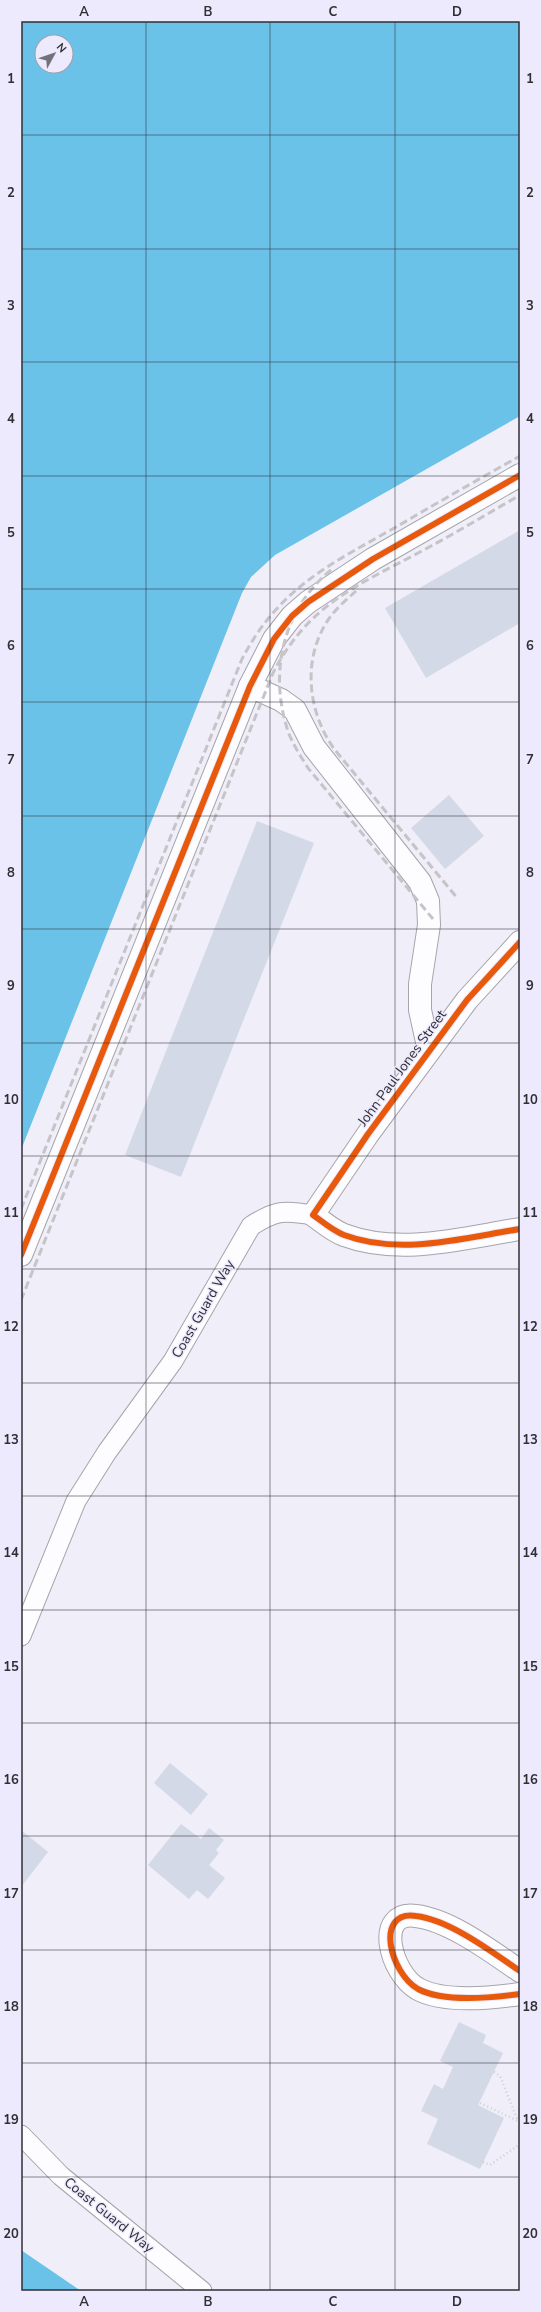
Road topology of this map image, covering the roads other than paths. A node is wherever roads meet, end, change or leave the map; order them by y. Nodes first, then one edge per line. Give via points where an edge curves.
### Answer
1 (520, 475) edge
2 (250, 686) junction
3 (520, 942) edge
4 (429, 1051) junction
5 (313, 1215) junction
6 (520, 1230) edge
7 (21, 1255) edge
8 (21, 1636) edge
9 (520, 1971) edge
10 (520, 1994) edge
11 (21, 2135) edge
12 (202, 2291) edge

1 - 2 street via 373,559 308,602 292,616 274,639
2 - 4 street via 281,700 295,710 314,747 420,882 428,901 429,925 420,984 420,1010
2 - 7 street
3 - 4 street, John Paul Jones Street via 467,1000
4 - 5 street, John Paul Jones Street
5 - 6 street, Coast Guard Way via 343,1235 379,1245 423,1244
5 - 8 lane, Coast Guard Way via 292,1211 270,1214 251,1226 174,1361 107,1452 76,1501
9 - 10 street via 467,1936 432,1919 415,1915 405,1917 398,1920 392,1928 390,1948 393,1959 406,1980 418,1988 430,1994 473,1998
11 - 12 lane, Coast Guard Way via 61,2176

